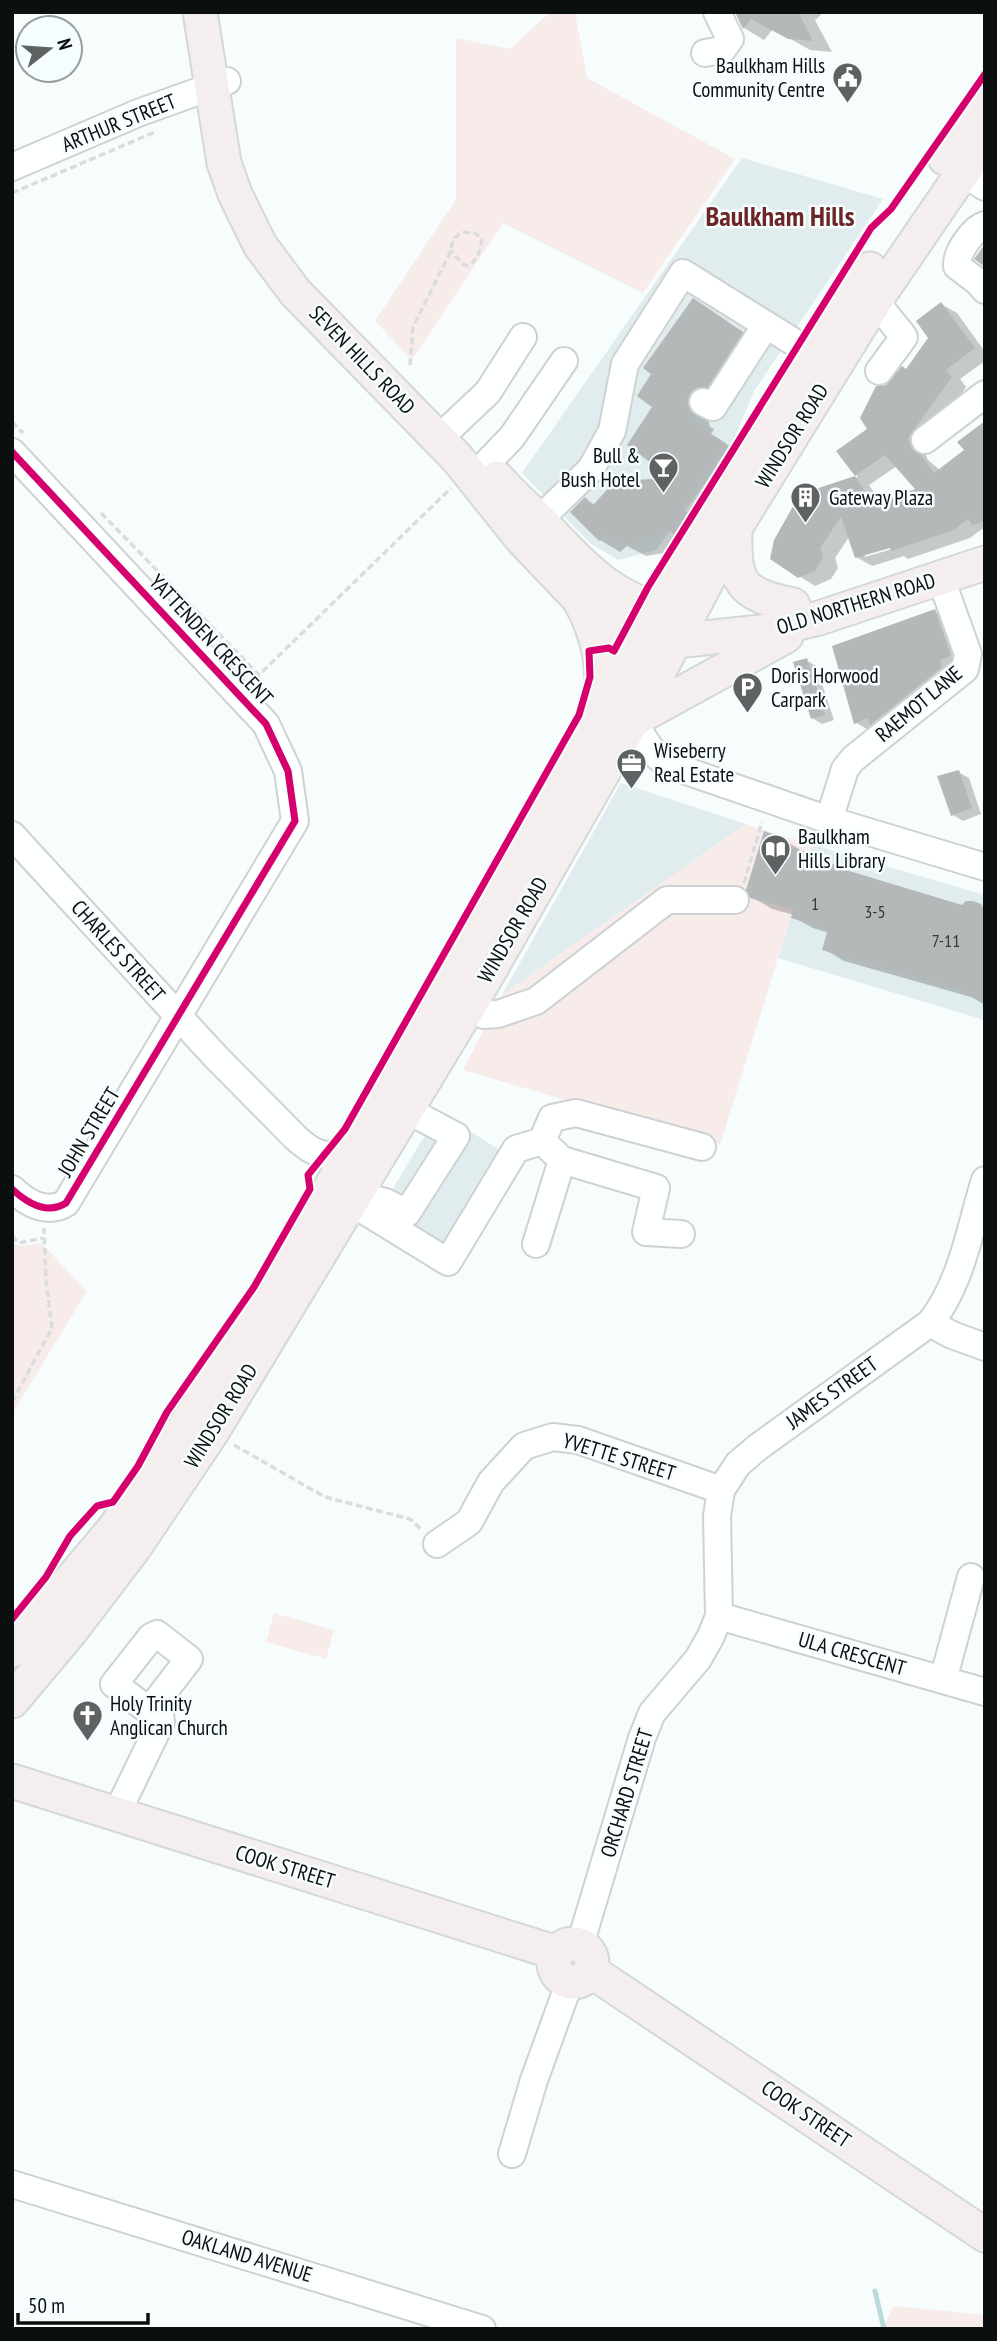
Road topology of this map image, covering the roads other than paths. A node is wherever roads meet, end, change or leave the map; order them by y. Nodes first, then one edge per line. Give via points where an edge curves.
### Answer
1 (200, 12) edge
2 (216, 12) edge
3 (717, 12) edge
4 (705, 53) dead end
5 (219, 84) junction
6 (985, 100) edge
7 (985, 140) edge
8 (12, 167) edge
9 (974, 180) edge
10 (985, 225) edge
11 (985, 290) edge
12 (875, 300) junction
13 (766, 325) junction
14 (523, 337) dead end
15 (813, 354) junction
16 (564, 361) dead end
17 (879, 371) dead end
18 (985, 394) edge
19 (703, 402) dead end
20 (450, 428) junction
21 (925, 440) dead end
22 (21, 446) edge
23 (485, 465) junction
24 (539, 520) junction
25 (735, 528) junction
26 (985, 540) edge
27 (985, 563) edge
28 (941, 579) junction
29 (579, 599) junction
30 (806, 612) junction
31 (649, 623) junction
32 (682, 629) junction
33 (634, 720) junction
34 (598, 721) junction
35 (829, 820) junction
36 (12, 835) edge
37 (985, 867) edge
38 (735, 900) road end
39 (468, 1008) junction
40 (176, 1022) junction
41 (407, 1110) junction
42 (542, 1141) junction
43 (355, 1144) junction
44 (702, 1147) dead end
45 (562, 1160) junction
46 (985, 1180) edge
47 (12, 1189) edge
48 (354, 1199) junction
49 (980, 1212) edge
50 (681, 1234) dead end
51 (536, 1244) dead end
52 (930, 1323) junction
53 (985, 1348) edge
54 (721, 1490) junction
55 (436, 1544) road end
56 (971, 1577) dead end
57 (719, 1616) junction
58 (12, 1650) edge
59 (943, 1680) junction
60 (985, 1692) edge
61 (12, 1701) edge
62 (149, 1712) dead end
63 (12, 1781) edge
64 (116, 1815) junction
65 (575, 1963) junction
66 (512, 2154) dead end
67 (12, 2184) edge
68 (985, 2235) edge
69 (482, 2329) edge

1 - 5 main road, SEVEN HILLS ROAD
2 - 5 main road, SEVEN HILLS ROAD
3 - 4 street via 730,39 723,50
5 - 8 street, ARTHUR STREET
5 - 20 main road, SEVEN HILLS ROAD via 256,198 279,241 310,283
5 - 29 main road, SEVEN HILLS ROAD via 224,163 260,245 295,292 457,458 521,538
6 - 15 main road, WINDSOR ROAD
7 - 9 main road, WINDSOR ROAD
9 - 12 main road, WINDSOR ROAD
10 - 11 street via 977,228 957,266
12 - 15 street via 827,351
12 - 17 street via 904,337
12 - 25 main road, WINDSOR ROAD
13 - 15 street
13 - 19 street via 713,407
13 - 24 street via 683,272 625,364 612,431 591,469
14 - 20 street via 488,392
15 - 31 main road, WINDSOR ROAD via 734,472
16 - 23 street via 512,438
18 - 21 street
20 - 23 main road, SEVEN HILLS ROAD
22 - 40 street, YATTENDEN CRESCENT via 266,724 288,771 295,821
23 - 24 main road, SEVEN HILLS ROAD
24 - 31 main road, SEVEN HILLS ROAD via 580,564 624,596
25 - 30 main road via 736,571 745,586 762,599
25 - 32 main road, WINDSOR ROAD
26 - 30 main road, OLD NORTHERN ROAD
27 - 28 main road, OLD NORTHERN ROAD
28 - 30 main road, OLD NORTHERN ROAD
28 - 35 street, RAEMOT LANE via 968,654 965,669 853,759 845,769
29 - 31 main road, SEVEN HILLS ROAD via 603,617
29 - 34 main road via 602,663
30 - 32 main road, OLD NORTHERN ROAD via 705,619
30 - 33 main road
31 - 32 main road, OLD NORTHERN ROAD
31 - 34 main road, WINDSOR ROAD
32 - 33 main road, WINDSOR ROAD
33 - 35 street via 658,759 669,765
33 - 39 main road, WINDSOR ROAD
34 - 43 main road, WINDSOR ROAD
35 - 37 street
36 - 40 street, CHARLES STREET
38 - 39 street via 667,900 536,1001 498,1014 484,1015
39 - 41 main road, WINDSOR ROAD
40 - 43 street, CHARLES STREET via 309,1150 338,1155
40 - 47 street, JOHN STREET via 66,1203 57,1209 46,1208
41 - 48 main road, WINDSOR ROAD
41 - 48 street via 456,1136 407,1213 385,1202
42 - 44 street via 552,1118 576,1113
42 - 45 street
42 - 48 street via 516,1149 448,1262
43 - 58 main road, WINDSOR ROAD via 252,1324 158,1467 113,1530
45 - 50 street via 656,1188 646,1231
45 - 51 street
46 - 49 street, JAMES STREET
48 - 61 main road, WINDSOR ROAD via 174,1491 70,1632
49 - 52 street, JAMES STREET via 945,1305
52 - 53 street
52 - 54 street, JAMES STREET via 758,1447 738,1464
54 - 55 street, YVETTE STREET via 578,1440 553,1437 524,1446 491,1482 469,1522
54 - 57 street, JAMES STREET via 717,1516
56 - 59 street
57 - 59 street, ULA CRESCENT
57 - 65 street, ORCHARD STREET via 698,1659 652,1713
59 - 60 street, ULA CRESCENT
62 - 64 street via 160,1715 161,1722
63 - 64 main road, COOK STREET
64 - 65 main road, COOK STREET
65 - 66 street, ORCHARD STREET
65 - 68 main road, COOK STREET
67 - 69 street, OAKLAND AVENUE

